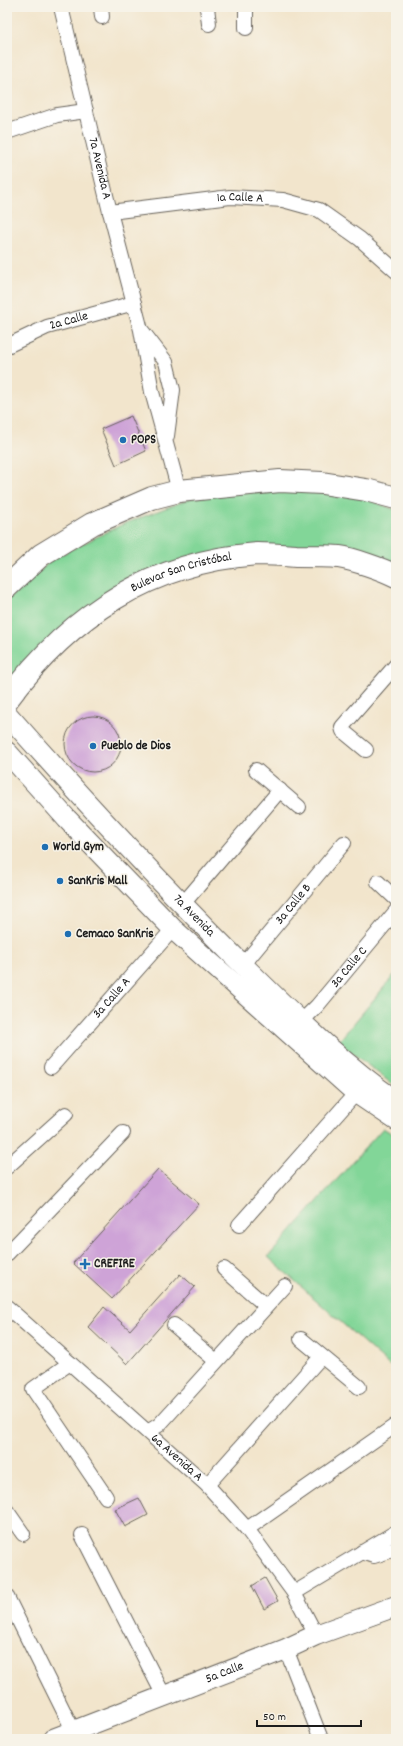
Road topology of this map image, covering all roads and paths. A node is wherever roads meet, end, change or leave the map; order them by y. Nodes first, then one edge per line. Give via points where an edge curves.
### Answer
1 (60, 7) edge
2 (207, 7) edge
3 (246, 7) edge
4 (208, 24) dead end
5 (246, 28) dead end
6 (86, 111) junction
7 (7, 132) edge
8 (110, 212) junction
9 (396, 271) edge
10 (134, 303) junction
11 (141, 330) junction
12 (7, 346) edge
13 (166, 442) junction
14 (179, 492) junction
15 (396, 498) edge
16 (396, 576) edge
17 (7, 587) edge
18 (396, 666) edge
19 (7, 700) edge
20 (7, 714) edge
21 (366, 750) dead end
22 (7, 752) edge
23 (256, 770) dead end
24 (280, 790) junction
25 (299, 806) dead end
26 (104, 824) junction
27 (88, 841) junction
28 (344, 843) dead end
29 (378, 882) dead end
30 (396, 900) edge
31 (182, 905) junction
32 (396, 911) edge
33 (173, 929) junction
34 (243, 965) junction
35 (301, 1022) junction
36 (51, 1067) dead end
37 (356, 1093) junction
38 (396, 1101) edge
39 (66, 1114) dead end
40 (396, 1120) edge
41 (123, 1133) dead end
42 (7, 1167) edge
43 (239, 1225) dead end
44 (7, 1254) edge
45 (224, 1269) dead end
46 (285, 1286) dead end
47 (266, 1306) junction
48 (9, 1312) edge
49 (174, 1325) dead end
50 (301, 1339) dead end
51 (321, 1357) junction
52 (216, 1360) junction
53 (70, 1363) junction
54 (359, 1387) dead end
55 (396, 1425) edge
56 (149, 1431) junction
57 (207, 1485) junction
58 (106, 1497) dead end
59 (7, 1511) edge
60 (247, 1529) junction
61 (396, 1532) edge
62 (23, 1534) dead end
63 (82, 1536) dead end
64 (396, 1549) edge
65 (362, 1552) junction
66 (294, 1593) junction
67 (7, 1597) edge
68 (396, 1606) edge
69 (316, 1635) junction
70 (286, 1649) junction
71 (164, 1696) junction
72 (73, 1730) junction
73 (53, 1739) edge
74 (321, 1739) edge

1 - 6 street, 7a Avenida A
2 - 4 street
3 - 5 street
6 - 7 street via 57,115
6 - 8 street, 7a Avenida A
8 - 9 street, 1a Calle A via 230,197 283,200 320,210 360,239
8 - 10 street, 7a Avenida A
10 - 11 street, 7a Avenida A
10 - 12 street, 2a Calle via 46,327
11 - 13 street, 7a Avenida A via 152,392
11 - 13 street, 7a Avenida A via 166,362 173,390
13 - 14 street, 7a Avenida A
14 - 15 main road via 280,481 322,483
14 - 17 main road via 152,498 92,524 41,555
16 - 19 main road, Bulevar San Cristóbal via 340,558 259,554 223,558 178,569 141,584 103,605 67,633 40,659
18 - 21 street via 342,727 343,731
20 - 26 street, 7a Avenida
22 - 27 street, 7a Avenida
23 - 24 street
24 - 25 street
24 - 31 street
26 - 27 street
26 - 31 street, 7a Avenida
27 - 33 street, 7a Avenida
28 - 34 street, 3a Calle B
29 - 30 street
31 - 34 street, 7a Avenida
32 - 35 street, 3a Calle C
33 - 36 street, 3a Calle A
33 - 37 street, 7a Avenida
34 - 35 street, 7a Avenida
35 - 38 street, 7a Avenida via 372,1084
37 - 40 street, 7a Avenida
37 - 43 street
39 - 42 street
41 - 44 street
45 - 47 street
46 - 47 street
47 - 52 street
48 - 53 street, 6a Avenida A
49 - 52 street
50 - 51 street
51 - 54 street
51 - 57 street
52 - 56 street via 158,1425
53 - 56 street, 6a Avenida A
53 - 58 street via 33,1389
55 - 60 street
56 - 57 street, 6a Avenida A
57 - 60 street, 6a Avenida A
59 - 62 street
60 - 66 street, 6a Avenida A
61 - 65 street
63 - 71 street
64 - 65 street via 374,1556
65 - 66 street
66 - 69 street, 6a Avenida A
67 - 72 street
68 - 69 street, 5a Calle
69 - 70 street, 5a Calle
70 - 71 street, 5a Calle
70 - 74 street
71 - 72 street, 5a Calle
72 - 73 street, 5a Calle

